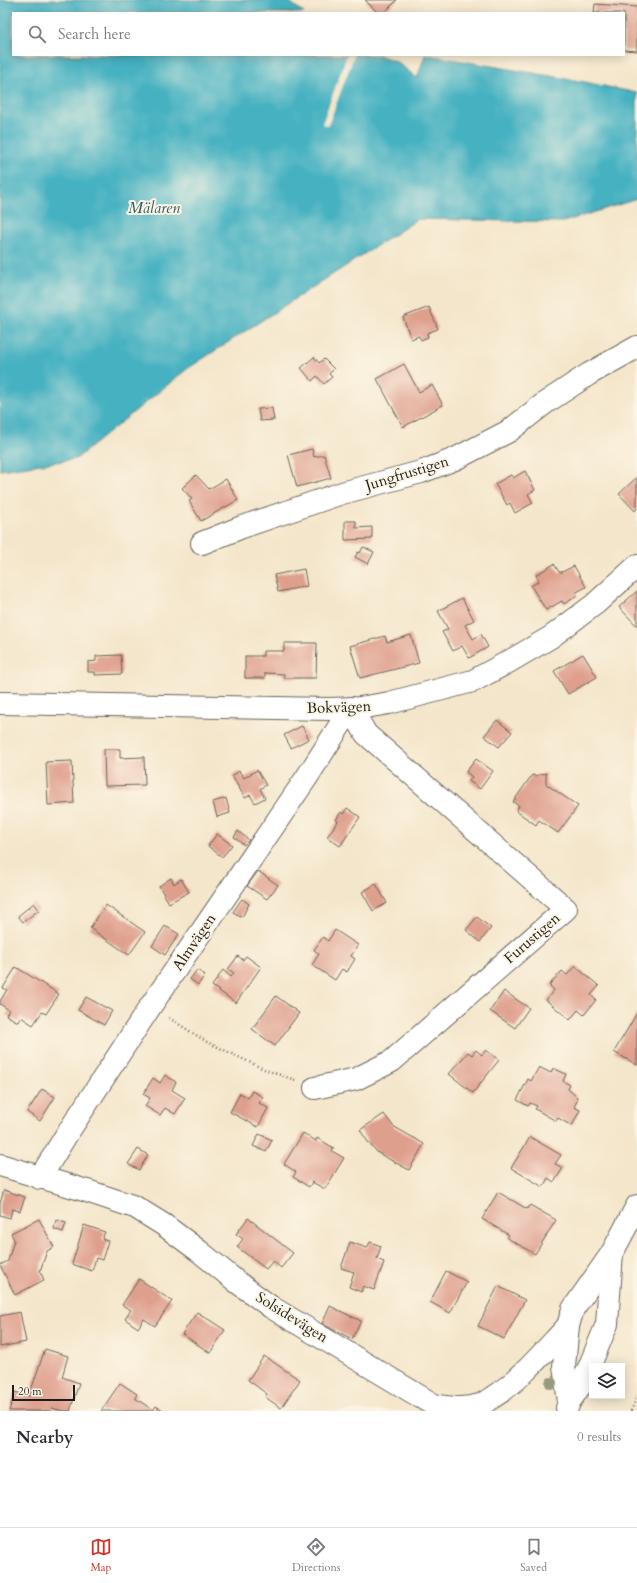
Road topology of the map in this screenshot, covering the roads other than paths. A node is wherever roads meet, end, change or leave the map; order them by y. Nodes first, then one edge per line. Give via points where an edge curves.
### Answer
1 (637, 347) edge
2 (202, 543) dead end
3 (637, 566) edge
4 (0, 703) edge
5 (351, 708) junction
6 (315, 1088) road end
7 (0, 1165) edge
8 (40, 1178) junction
9 (637, 1206) edge
10 (612, 1253) junction
11 (568, 1326) junction
12 (568, 1406) edge

1 - 2 street, Jungfrustigen via 589,374 509,431 455,459 421,472 342,493 242,526
3 - 5 street, Bokvägen via 595,604 551,637 473,681 389,703
4 - 5 street, Bokvägen
5 - 6 street, Furustigen via 366,734 566,909 392,1061 356,1079
5 - 8 street, Almvägen via 150,1007
7 - 8 street, Solsidevägen
8 - 11 street, Solsidevägen via 135,1207 176,1234 271,1306 434,1405 460,1408 480,1405 518,1378
9 - 10 street
10 - 11 street via 573,1309
10 - 12 street via 607,1324 583,1382
11 - 12 street via 564,1366

